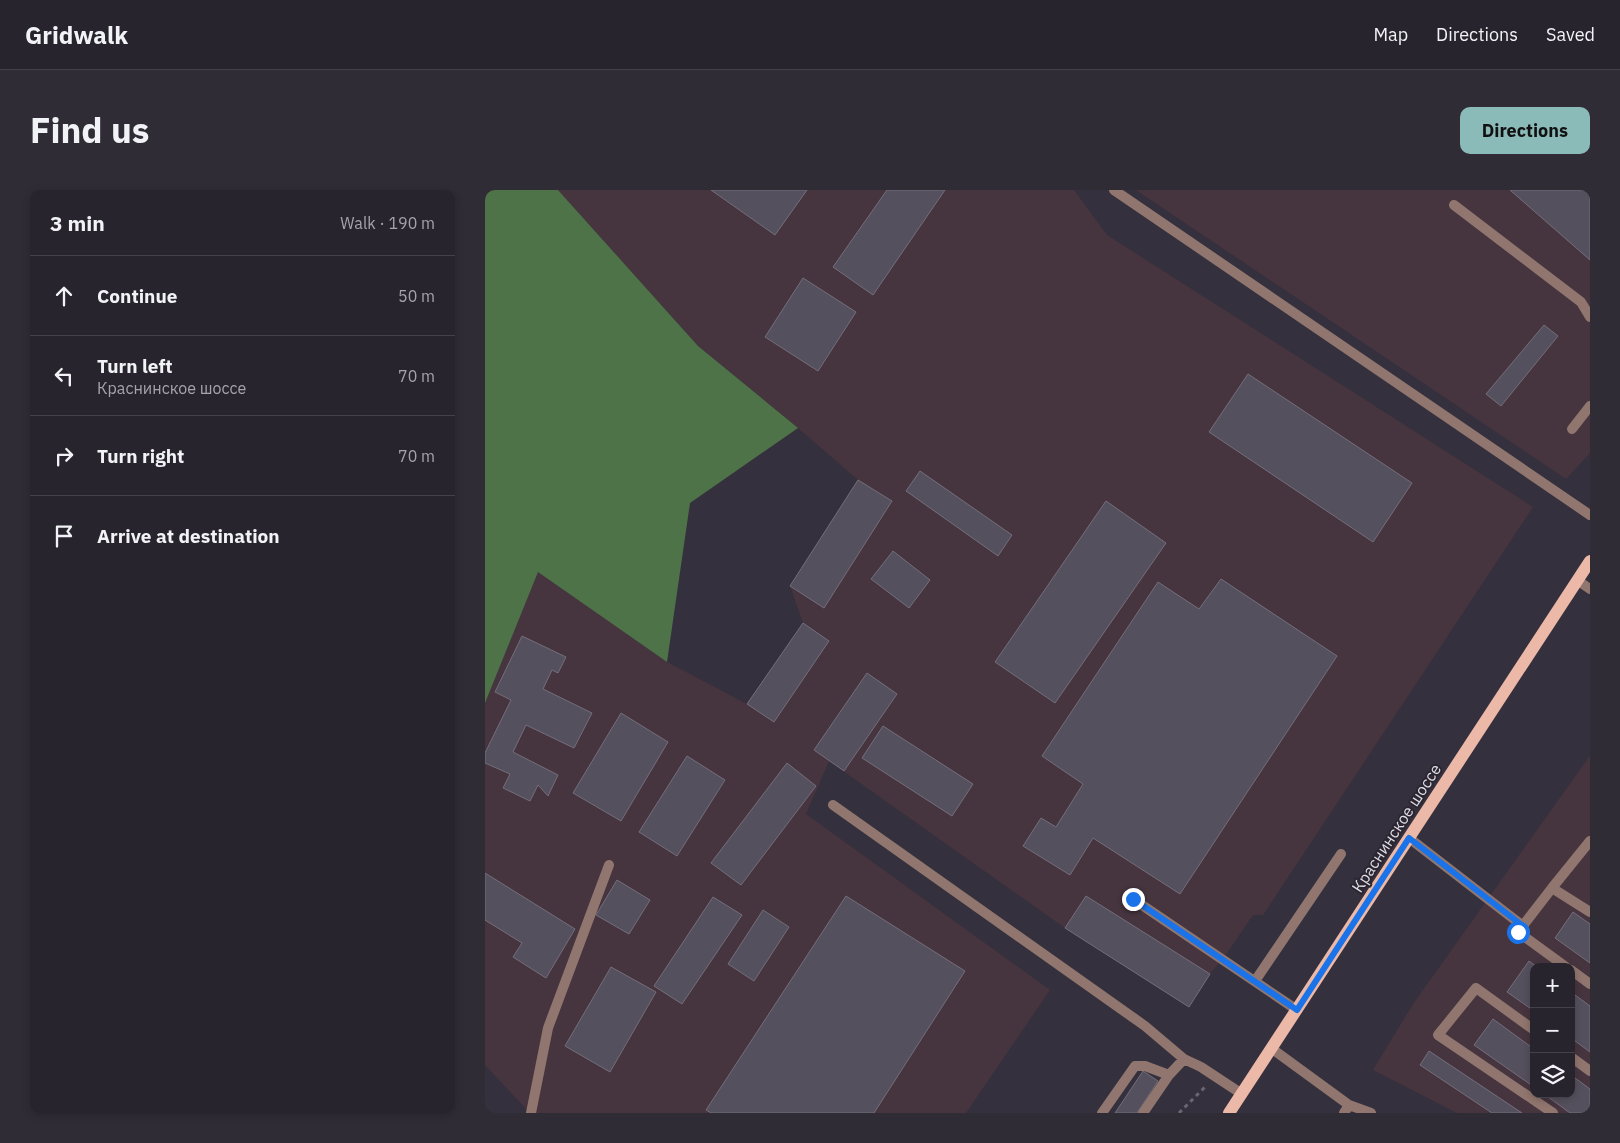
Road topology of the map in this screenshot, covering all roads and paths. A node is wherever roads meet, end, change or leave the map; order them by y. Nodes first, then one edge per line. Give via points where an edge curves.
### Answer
1 (1113, 190) edge
2 (1454, 205) dead end
3 (1590, 317) edge
4 (1590, 406) edge
5 (1572, 429) dead end
6 (1590, 515) edge
7 (1590, 561) edge
8 (1577, 580) junction
9 (1590, 589) edge
10 (833, 805) dead end
11 (1409, 838) junction
12 (1590, 841) edge
13 (1341, 854) dead end
14 (609, 865) dead end
15 (1553, 888) junction
16 (1133, 899) dead end
17 (1590, 912) edge
18 (1523, 926) junction
19 (1561, 963) edge
20 (1575, 973) edge
21 (1255, 981) junction
22 (1590, 984) edge
23 (1297, 1010) junction
24 (1530, 1027) edge
25 (1271, 1048) junction
26 (1184, 1059) junction
27 (1575, 1060) edge
28 (1590, 1070) edge
29 (1169, 1075) junction
30 (1213, 1075) junction
31 (1242, 1094) junction
32 (1347, 1109) edge
33 (531, 1113) edge
34 (1103, 1113) edge
35 (1143, 1113) edge
36 (1179, 1113) edge
37 (1229, 1113) edge
38 (1371, 1113) edge
39 (1553, 1113) edge

1 - 6 street
2 - 3 street via 1581,302
4 - 5 street
7 - 8 main road, Краснинское шоссе
8 - 9 street
8 - 11 main road, Краснинское шоссе
10 - 26 street via 1145,1026
11 - 18 street
11 - 23 main road, Краснинское шоссе
12 - 15 street
13 - 21 street
14 - 33 street via 548,1028
15 - 17 street
15 - 18 street
16 - 21 street
18 - 19 street via 1518,932
20 - 22 street
21 - 23 street
23 - 25 main road, Краснинское шоссе
24 - 39 street via 1476,988 1438,1035
25 - 31 main road, Краснинское шоссе
25 - 32 street
26 - 29 street
26 - 30 street
27 - 28 street
29 - 34 street via 1145,1066 1135,1066
29 - 35 street
30 - 31 street
30 - 36 path
31 - 37 main road, Краснинское шоссе
32 - 38 street

